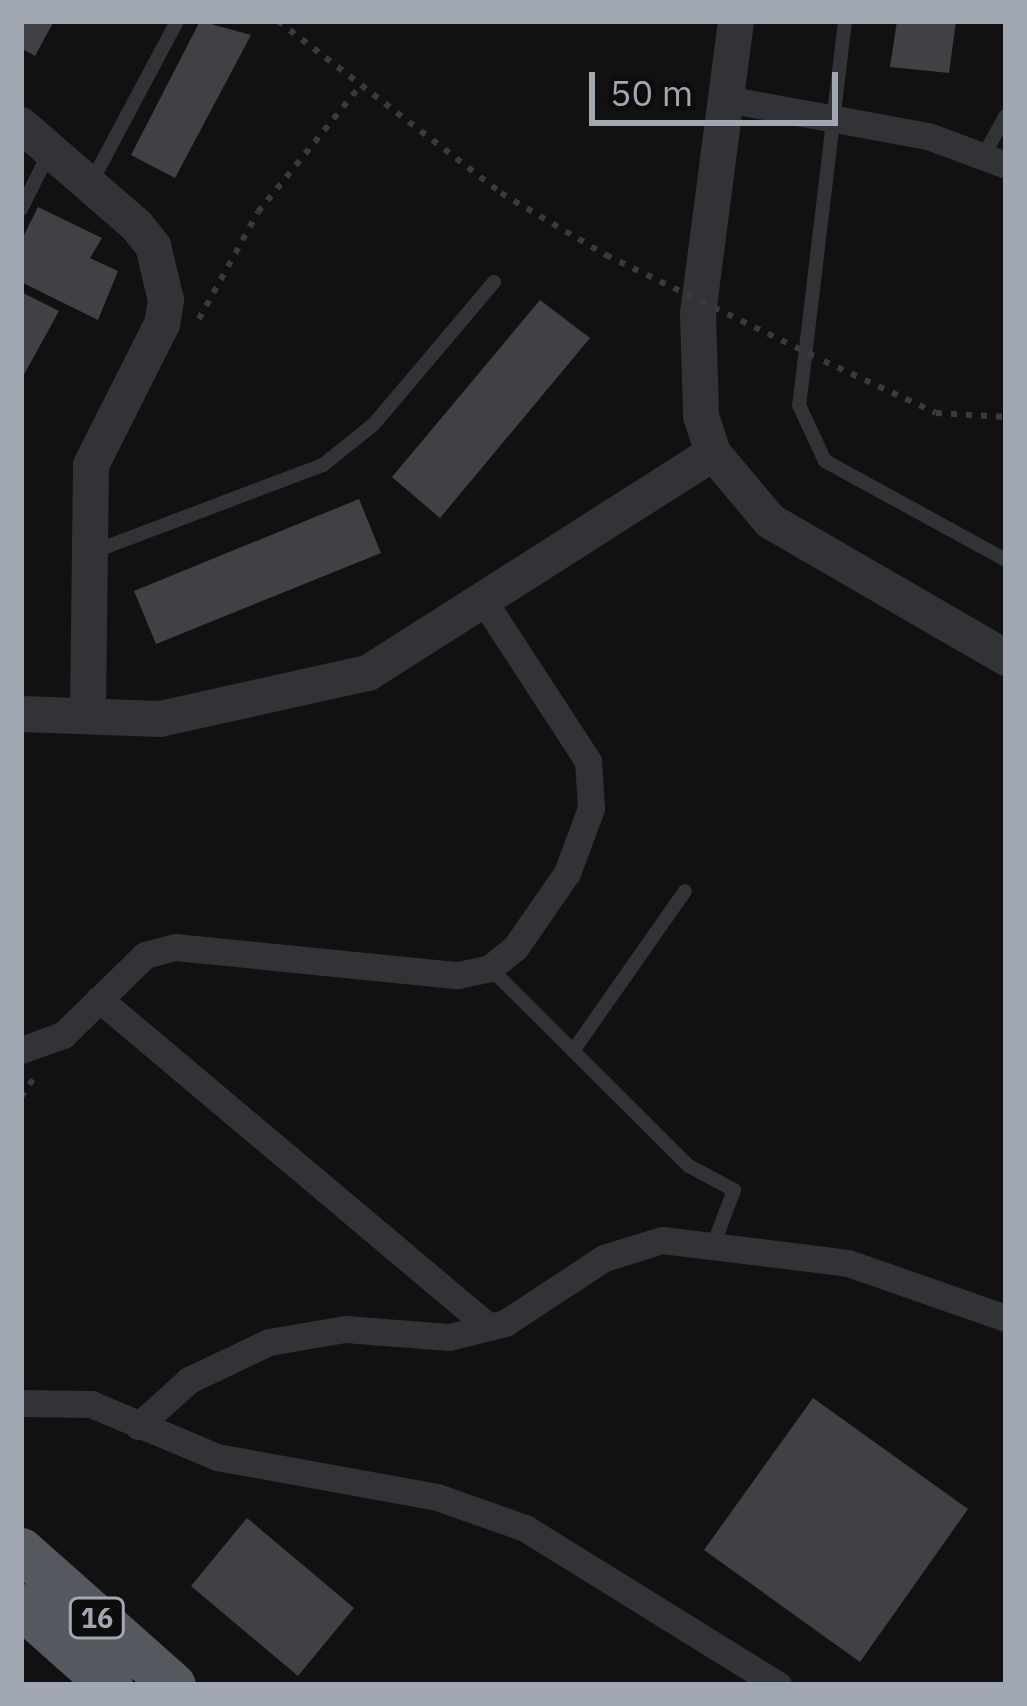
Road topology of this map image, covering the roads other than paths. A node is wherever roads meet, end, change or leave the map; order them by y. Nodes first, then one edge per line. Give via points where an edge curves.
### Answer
1 (177, 21) edge
2 (844, 21) edge
3 (730, 24) edge
4 (726, 99) junction
5 (1006, 115) edge
6 (833, 118) junction
7 (21, 125) edge
8 (51, 151) junction
9 (996, 159) edge
10 (90, 185) junction
11 (21, 209) edge
12 (494, 282) dead end
13 (713, 452) junction
14 (86, 554) junction
15 (1006, 560) edge
16 (485, 603) junction
17 (1006, 658) edge
18 (88, 713) junction
19 (21, 714) edge
20 (686, 891) dead end
21 (490, 968) junction
22 (99, 999) junction
23 (21, 1050) edge
24 (573, 1051) junction
25 (713, 1246) junction
26 (1006, 1318) edge
27 (489, 1327) junction
28 (21, 1403) edge
29 (138, 1426) junction
30 (21, 1550) edge
31 (21, 1606) edge
32 (110, 1685) edge
33 (173, 1685) edge
34 (778, 1685) edge

1 - 10 lane
2 - 6 lane
3 - 4 street
4 - 6 street
4 - 13 street via 698,312 700,416
5 - 9 lane
6 - 9 street
6 - 15 lane via 799,405 825,461
7 - 8 street
8 - 10 street
8 - 11 lane
10 - 14 street via 153,246 166,300 162,324 91,465
12 - 14 lane via 374,424 323,465
13 - 16 street
13 - 17 street via 770,521
14 - 18 street
16 - 18 street via 368,673 160,718
16 - 21 street via 588,760 591,808 567,873 515,948
18 - 19 street
20 - 24 lane
21 - 22 street via 458,976 175,947 146,956
21 - 24 lane
22 - 23 street via 63,1036
22 - 27 street
24 - 25 lane via 688,1166 734,1190
25 - 26 street via 848,1263
25 - 27 street via 662,1240 604,1258
27 - 29 street via 449,1337 345,1329 269,1342 189,1380
28 - 29 street via 92,1404
29 - 34 street via 217,1457 437,1497 525,1528
30 - 33 highway, 16
31 - 32 highway, 16

